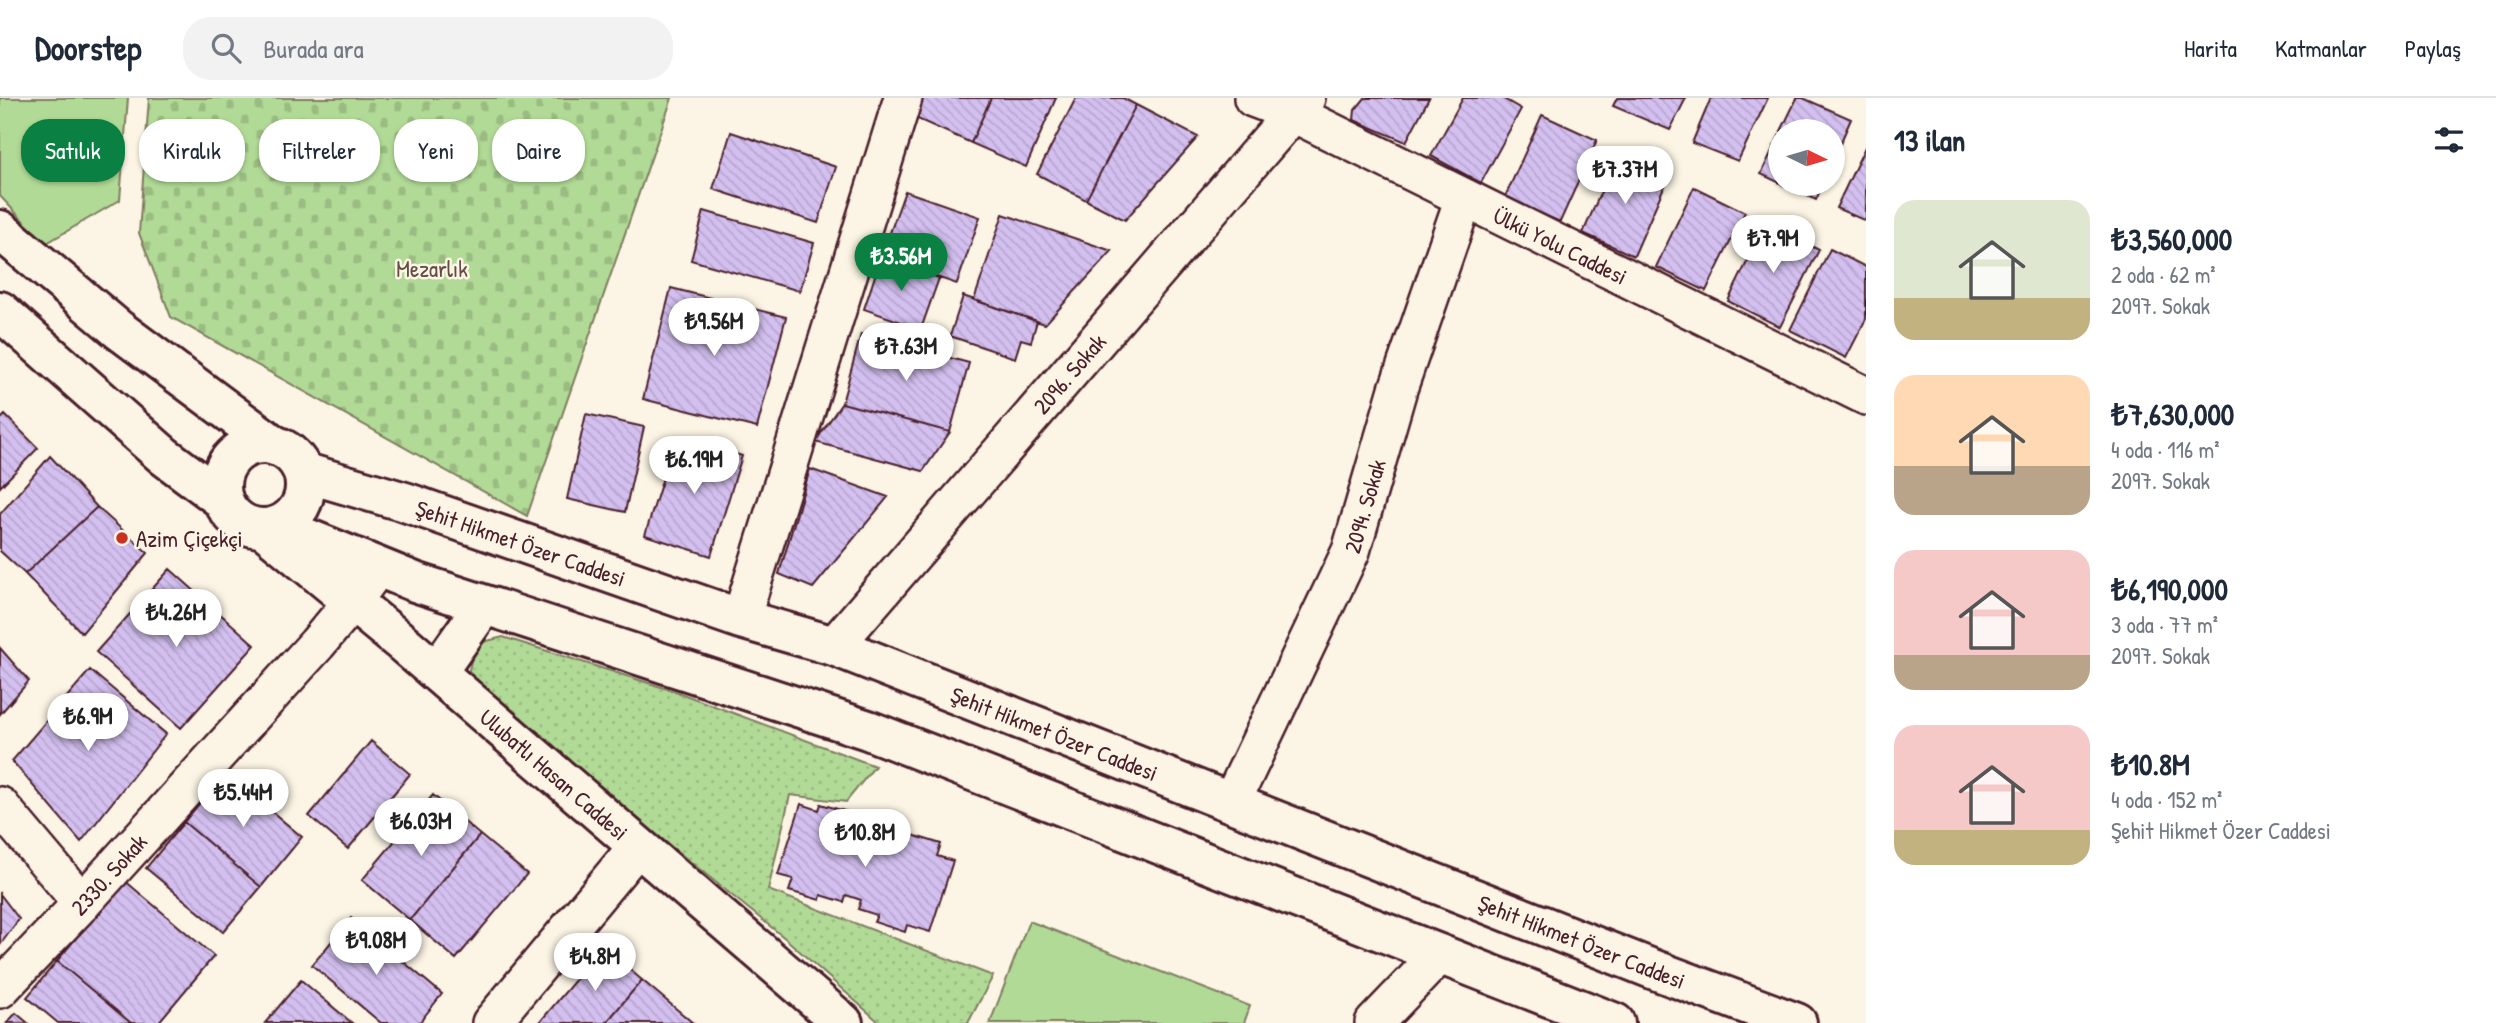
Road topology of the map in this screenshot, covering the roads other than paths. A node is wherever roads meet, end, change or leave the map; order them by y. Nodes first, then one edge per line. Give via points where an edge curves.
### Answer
1 (903, 98) edge
2 (1253, 98) edge
3 (1299, 106) edge
4 (1464, 198) junction
5 (0, 230) edge
6 (0, 311) edge
7 (1866, 396) edge
8 (275, 446) junction
9 (303, 472) junction
10 (223, 500) junction
11 (270, 528) junction
12 (377, 568) junction
13 (352, 602) junction
14 (484, 605) junction
15 (741, 620) junction
16 (834, 646) junction
17 (437, 672) junction
18 (1231, 803) junction
19 (0, 806) edge
20 (638, 846) junction
21 (82, 903) junction
22 (1440, 954) junction
23 (0, 989) edge
24 (491, 1023) edge
25 (843, 1023) edge
26 (1374, 1023) edge
27 (1615, 1023) edge
28 (1797, 1023) edge

1 - 15 street
2 - 3 street, Ülkü Yolu Caddesi
3 - 4 street, Ülkü Yolu Caddesi
3 - 16 street, 2096. Sokak
4 - 7 street, Ülkü Yolu Caddesi
4 - 18 street, 2094. Sokak via 1398,389 1351,551
5 - 8 main road via 119,330
6 - 10 main road via 164,456
8 - 9 main road via 287,452
8 - 10 main road via 249,447 228,462 222,474
9 - 11 main road via 305,485 298,510
9 - 15 main road, Şehit Hikmet Özer Caddesi via 405,502
10 - 11 main road via 239,521
11 - 12 main road
11 - 13 main road, Ulubatlı Hasan Caddesi
12 - 13 street, 2330. Sokak
12 - 14 main road
13 - 17 main road, Ulubatlı Hasan Caddesi
13 - 21 street, 2330. Sokak
14 - 17 main road
14 - 22 main road via 868,730
15 - 16 main road, Şehit Hikmet Özer Caddesi
16 - 18 main road, Şehit Hikmet Özer Caddesi
17 - 20 main road, Ulubatlı Hasan Caddesi
18 - 28 main road, Şehit Hikmet Özer Caddesi
19 - 21 street
20 - 24 street
20 - 25 main road, Ulubatlı Hasan Caddesi
21 - 23 street, 2330. Sokak
22 - 26 street
22 - 27 main road

